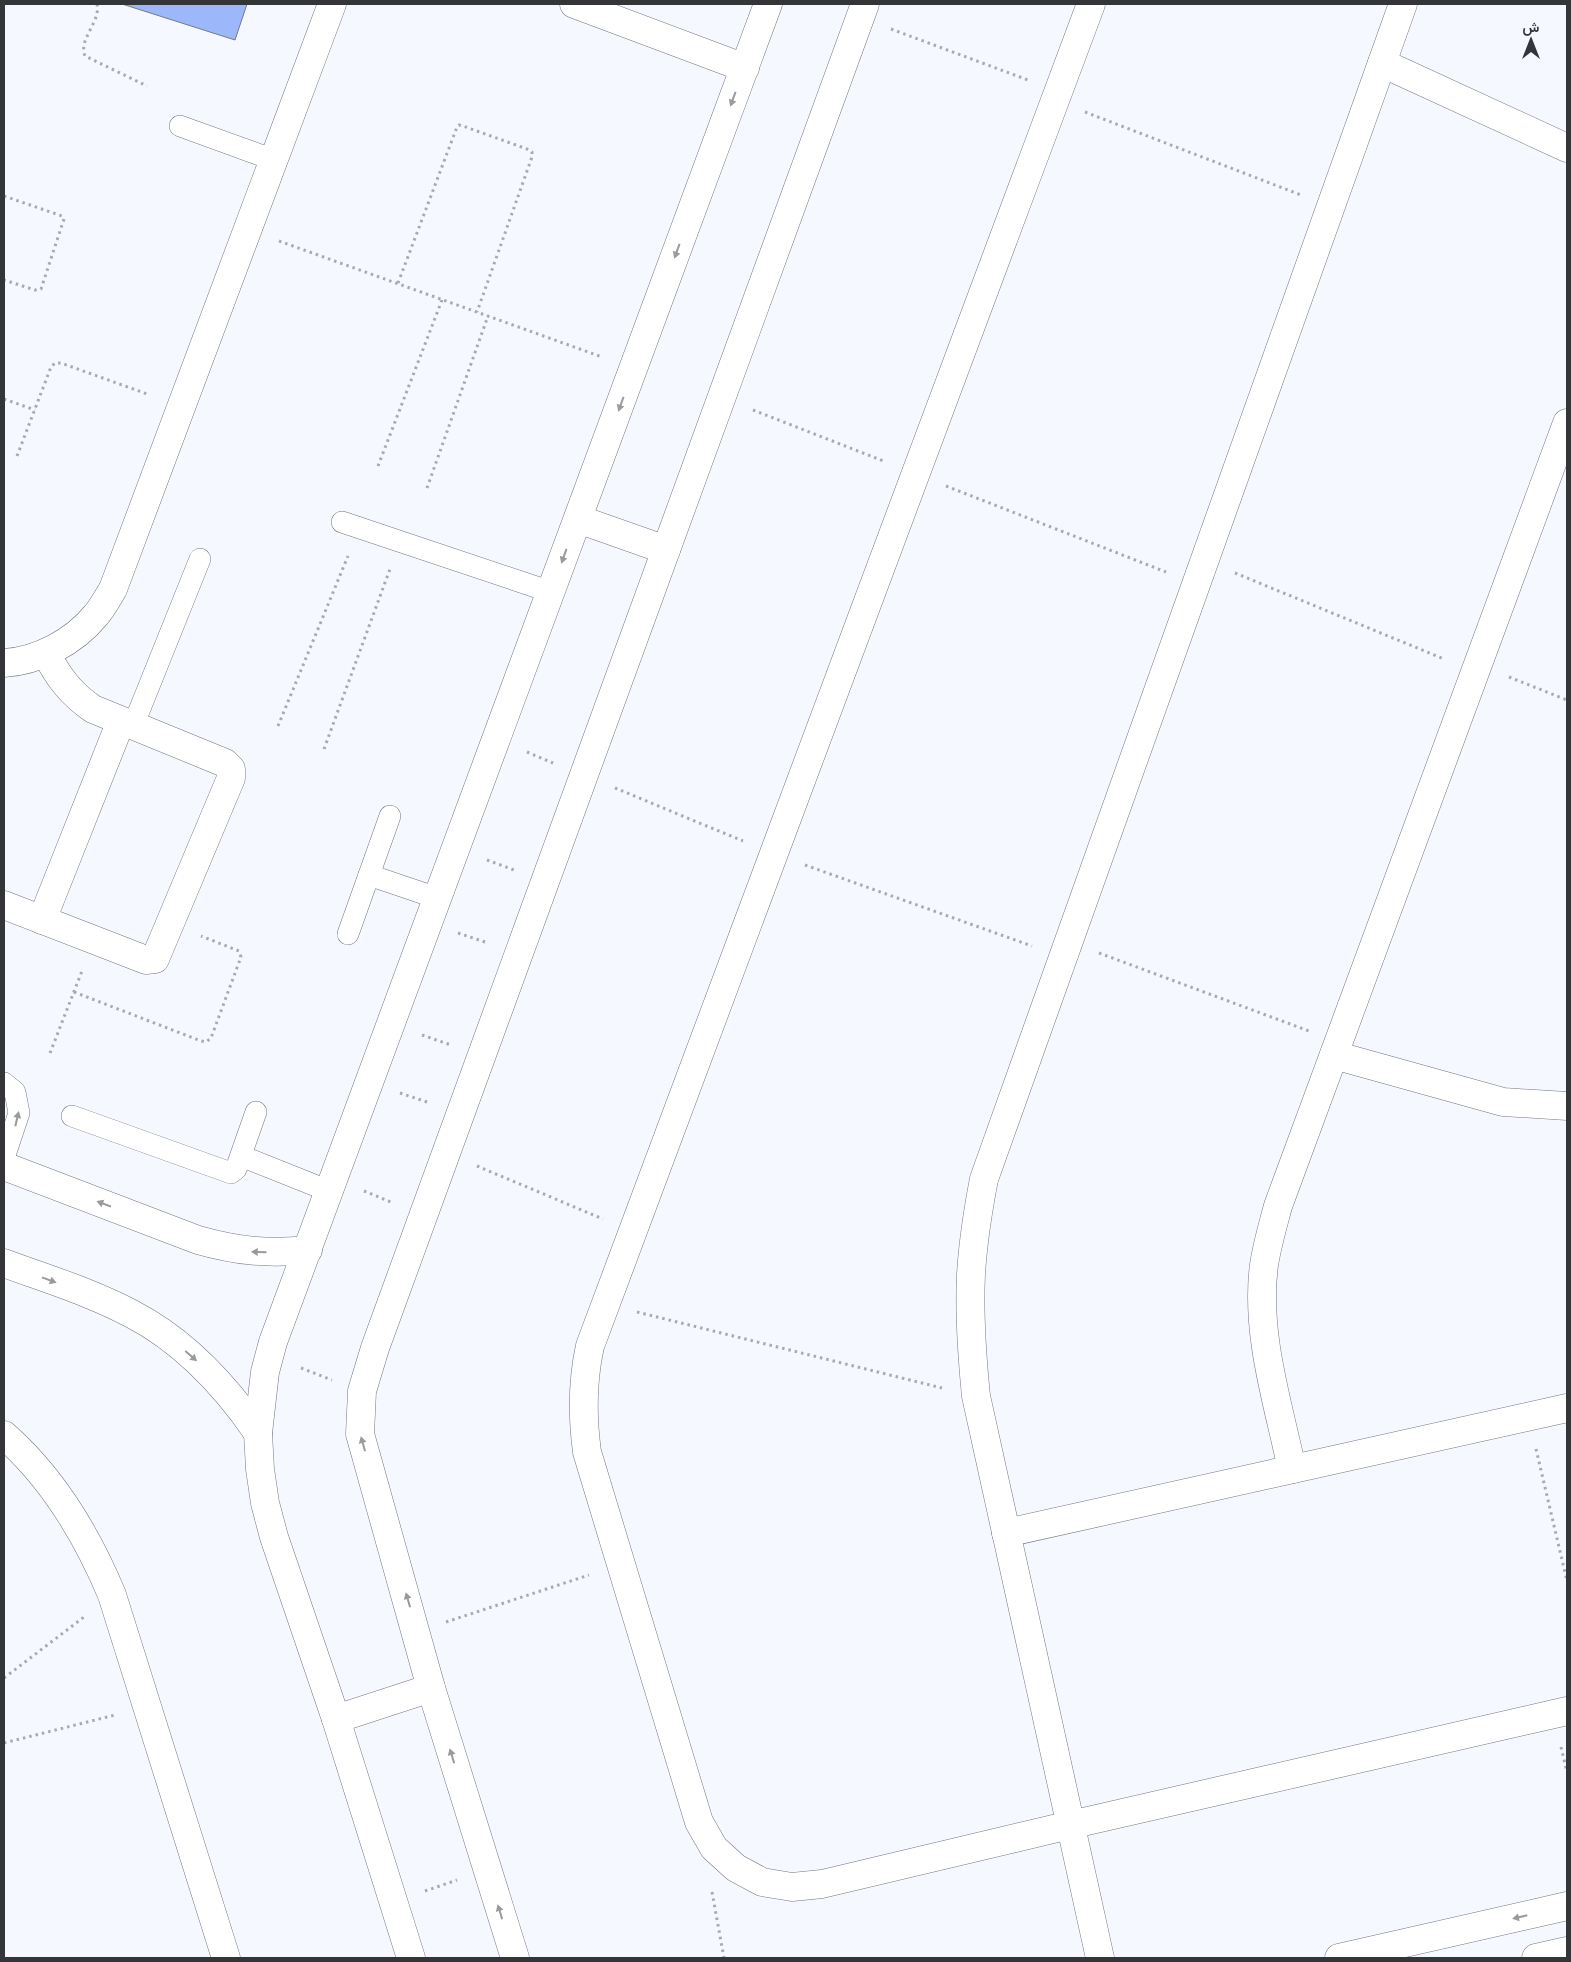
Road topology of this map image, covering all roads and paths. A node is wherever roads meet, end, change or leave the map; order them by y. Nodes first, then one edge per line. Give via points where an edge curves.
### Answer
1 (97, 4) edge
2 (332, 4) edge
3 (574, 4) edge
4 (768, 4) edge
5 (1091, 4) edge
6 (1403, 4) edge
7 (863, 10) edge
8 (1382, 63) junction
9 (745, 68) junction
10 (147, 86) dead end
11 (1056, 96) junction
12 (180, 126) dead end
13 (1567, 148) edge
14 (274, 160) junction
15 (4, 196) edge
16 (1331, 206) junction
17 (248, 230) junction
18 (4, 280) edge
19 (398, 283) junction
20 (442, 300) junction
21 (477, 312) junction
22 (488, 316) junction
23 (634, 368) junction
24 (722, 398) junction
25 (4, 399) edge
26 (181, 407) junction
27 (35, 410) junction
28 (1567, 423) edge
29 (17, 456) dead end
30 (378, 466) dead end
31 (915, 474) junction
32 (427, 488) dead end
33 (578, 519) junction
34 (351, 524) joint
35 (400, 541) junction
36 (666, 550) junction
37 (200, 560) dead end
38 (1200, 572) junction
39 (551, 592) junction
40 (46, 653) junction
41 (4, 663) edge
42 (1477, 668) junction
43 (1567, 700) edge
44 (127, 723) junction
45 (278, 726) dead end
46 (324, 749) dead end
47 (390, 816) dead end
48 (456, 848) junction
49 (369, 875) junction
50 (545, 882) junction
51 (4, 905) edge
52 (433, 910) junction
53 (42, 920) junction
54 (171, 923) junction
55 (348, 934) dead end
56 (94, 940) junction
57 (1068, 941) junction
58 (519, 955) junction
59 (74, 992) junction
60 (391, 1023) junction
61 (1336, 1049) junction
62 (50, 1053) dead end
63 (482, 1057) junction
64 (369, 1082) junction
65 (4, 1083) edge
66 (1567, 1106) edge
67 (256, 1112) dead end
68 (461, 1113) junction
69 (72, 1116) dead end
70 (446, 1153) junction
71 (241, 1156) junction
72 (4, 1158) edge
73 (4, 1166) edge
74 (331, 1185) junction
75 (424, 1214) junction
76 (632, 1231) junction
77 (308, 1250) junction
78 (4, 1263) edge
79 (605, 1304) junction
80 (270, 1357) junction
81 (362, 1391) junction
82 (976, 1396) junction
83 (1567, 1408) edge
84 (1528, 1416) junction
85 (258, 1433) junction
86 (4, 1435) edge
87 (1292, 1469) junction
88 (1006, 1533) junction
89 (621, 1565) junction
90 (1567, 1581) edge
91 (112, 1595) junction
92 (417, 1632) junction
93 (4, 1678) edge
94 (431, 1688) junction
95 (146, 1706) junction
96 (1567, 1711) edge
97 (336, 1719) junction
98 (4, 1743) edge
99 (1070, 1825) junction
100 (487, 1870) junction
101 (394, 1902) junction
102 (1567, 1906) edge
103 (1567, 1951) edge
104 (226, 1958) edge
105 (411, 1958) edge
106 (514, 1958) edge
107 (1100, 1958) edge
108 (1340, 1958) edge
109 (1536, 1958) edge

1 - 10 path via 98,11 83,48 85,56
2 - 14 street
3 - 9 street
4 - 9 street
5 - 11 street
6 - 8 street
7 - 11 path
7 - 24 street
8 - 13 street
8 - 16 street
9 -> 23 street
11 - 16 path
11 - 31 street
12 - 14 lane
14 - 17 street
15 - 18 path via 64,219 41,289
16 - 38 street
17 - 19 path
17 - 26 street
19 - 20 path
19 - 21 path via 457,127 461,125 481,132 530,150 532,157
20 - 21 path
20 - 30 path
21 - 22 path
22 - 23 path
22 - 32 path
23 -> 33 street
24 - 31 path
24 - 36 street
25 - 27 path
26 - 27 path via 58,362 52,366
26 - 40 street via 114,589 96,616 73,637
27 - 29 path
28 - 42 street
31 - 38 path
31 - 76 street
33 - 36 street
33 -> 39 street
34 - 35 lane
34 - 45 path
35 - 39 lane
35 - 46 path
36 - 50 street
37 - 44 lane
38 - 42 path
38 - 57 street
39 - 48 street
40 - 41 street
40 - 44 street via 54,670 78,699
42 - 43 path
42 - 61 street
44 - 53 street
44 - 54 street via 225,763 230,769 230,778
47 - 49 lane
48 - 50 path
48 - 52 street
49 - 52 lane
49 - 55 lane
50 - 58 street
51 - 53 street
52 - 58 path
52 - 60 street
53 - 56 street
54 - 56 street via 157,956 150,960
54 - 59 path via 241,954 209,1040 201,1041
56 - 59 path
57 - 61 path
57 - 82 street via 984,1179 971,1274
58 - 63 street
59 - 62 path
60 - 63 path
60 - 64 street
61 - 66 street via 1503,1102
61 - 87 street via 1278,1206 1264,1267 1264,1334
63 - 68 street
64 - 68 path
64 - 74 street
72 -> 65 lane via 19,1113 14,1092
67 - 71 lane
68 - 70 street
69 - 71 lane via 231,1173
70 - 75 street
70 - 76 path
71 - 74 lane
77 -> 73 street via 280,1253 225,1248
74 - 75 path
74 - 77 street
75 - 81 street
76 - 79 street
77 - 80 street
78 -> 85 street via 102,1300 163,1334 216,1378
79 - 82 path
79 - 89 street via 584,1370 583,1421 587,1452
80 - 81 path
80 - 85 street via 260,1402
92 -> 81 street via 360,1434
82 - 88 street
83 - 84 street
84 - 87 street
84 - 90 path
85 - 97 street via 261,1477 274,1537
86 - 91 street via 49,1482 74,1517
87 - 88 street
88 - 99 street
89 - 92 path
89 - 99 street via 699,1822 714,1848 736,1868 762,1882 792,1887 822,1884
91 - 93 path
91 - 95 street
92 - 94 street
94 - 97 street
100 -> 94 street
95 - 98 path
95 - 104 street
96 - 99 street
97 - 101 street
99 - 107 street
100 - 101 path
106 -> 100 street
101 - 105 street
102 -> 108 street
103 - 109 street

